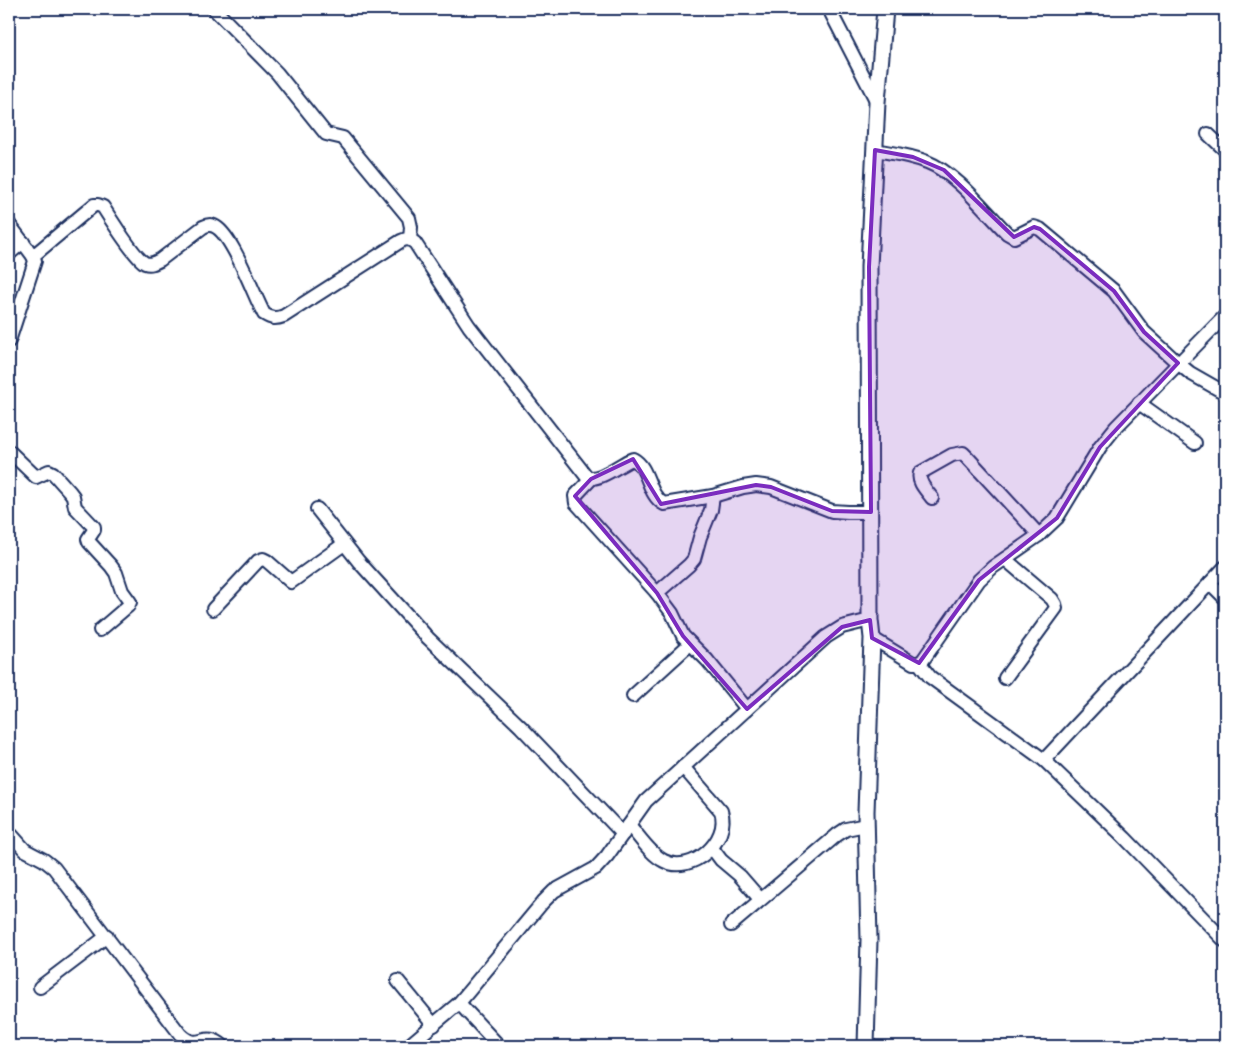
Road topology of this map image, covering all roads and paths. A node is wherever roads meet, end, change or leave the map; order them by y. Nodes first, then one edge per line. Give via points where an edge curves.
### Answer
1 (214, 9) edge
2 (828, 9) edge
3 (885, 9) edge
4 (877, 102) junction
5 (1208, 134) dead end
6 (875, 150) junction
7 (1225, 150) edge
8 (9, 224) edge
9 (410, 239) junction
10 (23, 242) junction
11 (9, 254) edge
12 (33, 256) junction
13 (1225, 316) edge
14 (9, 341) edge
15 (1178, 364) junction
16 (1225, 393) edge
17 (1139, 403) junction
18 (1195, 443) dead end
19 (9, 450) edge
20 (591, 479) junction
21 (713, 496) junction
22 (932, 498) dead end
23 (317, 509) dead end
24 (871, 512) junction
25 (1039, 535) junction
26 (344, 544) junction
27 (1004, 560) junction
28 (1225, 566) edge
29 (1210, 583) junction
30 (657, 593) junction
31 (1225, 598) edge
32 (213, 609) dead end
33 (870, 620) junction
34 (100, 630) dead end
35 (872, 638) junction
36 (690, 644) junction
37 (919, 663) junction
38 (1005, 678) dead end
39 (633, 696) dead end
40 (747, 709) junction
41 (1044, 760) junction
42 (683, 767) junction
43 (866, 825) junction
44 (626, 830) junction
45 (9, 832) edge
46 (712, 848) junction
47 (760, 900) junction
48 (731, 925) dead end
49 (106, 936) junction
50 (1225, 941) edge
51 (398, 982) dead end
52 (40, 987) dead end
53 (459, 1003) junction
54 (434, 1025) junction
55 (186, 1044) edge
56 (223, 1046) edge
57 (408, 1046) edge
58 (499, 1046) edge
59 (866, 1046) edge

1 - 9 street via 277,73 326,134 343,138 409,218
2 - 4 street
3 - 4 main road
4 - 6 main road
5 - 7 street
6 - 15 street via 913,157 944,170 1014,238 1034,227 1040,229 1114,292 1144,332
6 - 24 main road via 869,266
8 - 10 street
9 - 12 street via 401,241 276,318 264,314 238,259 220,229 214,226 203,227 160,260 146,264 103,207 94,205
9 - 20 street via 469,326 583,473
10 - 11 street
10 - 12 street
12 - 14 street via 34,268
13 - 15 street
15 - 16 street
15 - 17 street
17 - 18 street
17 - 25 street via 1100,447 1057,518
19 - 34 street via 36,477 49,471 53,473 70,492 74,507 94,527 89,542 111,566 130,602
20 - 21 street via 633,460 640,466 656,497 664,504
20 - 30 street via 575,496 576,503
21 - 24 street via 756,485 771,487 832,510
21 - 30 street via 694,559
22 - 25 street via 920,481 920,473 952,455 963,453
23 - 26 street
24 - 33 main road
25 - 27 street
26 - 32 street via 291,582 267,561 258,560
26 - 44 street via 428,638
27 - 37 street via 980,580
27 - 38 street via 1052,599 1056,608
28 - 29 street
29 - 31 street
29 - 41 street
30 - 36 street
33 - 35 main road
33 - 40 street via 842,627 826,636
35 - 37 street via 913,663
35 - 43 main road
36 - 39 street
36 - 40 street
37 - 41 street via 930,677
40 - 42 street
41 - 50 street via 1126,838
42 - 44 street via 646,801
42 - 46 street via 721,811 724,820
43 - 47 street via 846,829 837,835
43 - 59 main road via 869,940
44 - 46 street via 666,862 691,861
44 - 53 street via 596,868 554,891 543,902
45 - 49 street via 25,850 54,868
46 - 47 street
47 - 48 street
49 - 52 street
49 - 55 street
51 - 54 street
53 - 54 street
53 - 58 street
54 - 57 street
55 - 56 street via 209,1039

